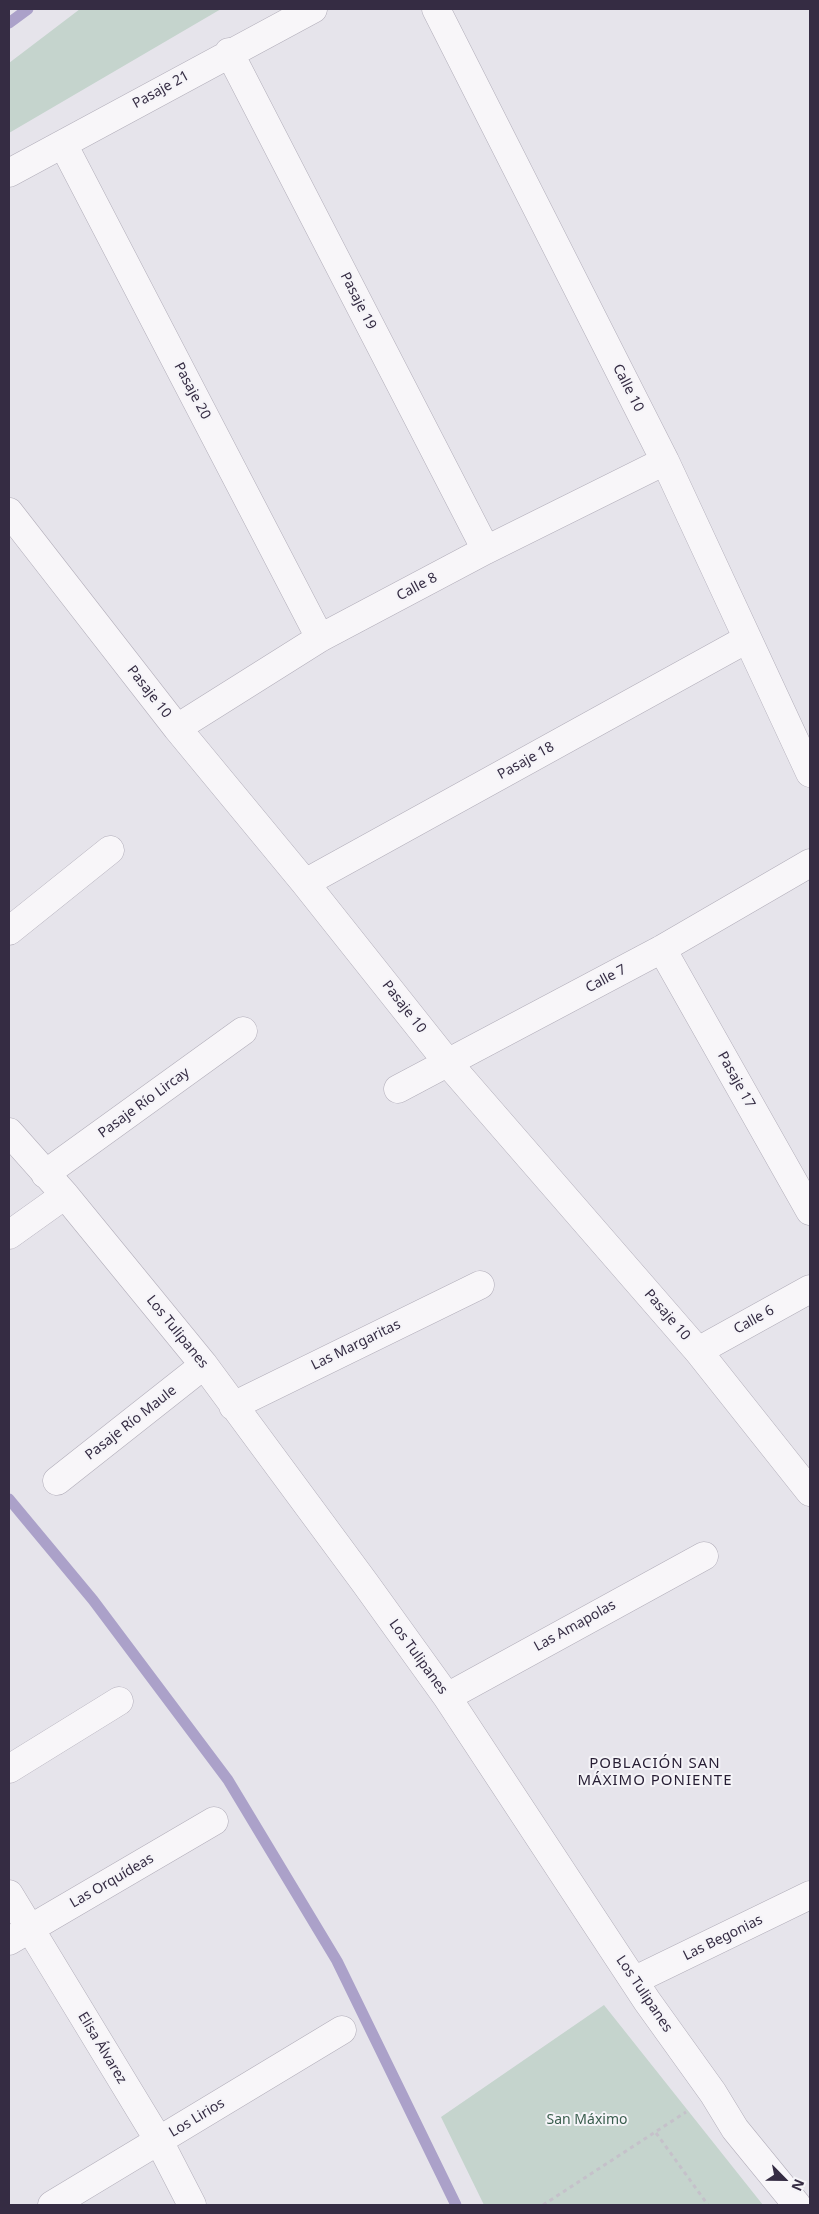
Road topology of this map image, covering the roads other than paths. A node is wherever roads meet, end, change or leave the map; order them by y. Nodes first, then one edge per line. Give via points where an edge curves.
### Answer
1 (313, 9) edge
2 (436, 9) edge
3 (229, 52) junction
4 (63, 144) junction
5 (9, 172) edge
6 (665, 461) junction
7 (9, 512) edge
8 (486, 550) junction
9 (320, 638) junction
10 (747, 639) junction
11 (177, 728) junction
12 (810, 774) edge
13 (110, 850) dead end
14 (810, 863) edge
15 (305, 883) junction
16 (9, 931) edge
17 (662, 949) junction
18 (243, 1031) dead end
19 (448, 1063) junction
20 (398, 1090) dead end
21 (9, 1132) edge
22 (45, 1174) junction
23 (65, 1195) junction
24 (810, 1211) edge
25 (9, 1235) edge
26 (480, 1285) dead end
27 (810, 1289) edge
28 (698, 1351) junction
29 (204, 1365) junction
30 (232, 1406) junction
31 (57, 1481) dead end
32 (810, 1492) edge
33 (704, 1556) dead end
34 (447, 1697) junction
35 (119, 1701) dead end
36 (9, 1769) edge
37 (214, 1821) dead end
38 (9, 1894) edge
39 (810, 1896) edge
40 (19, 1935) edge
41 (635, 1980) junction
42 (342, 2030) dead end
43 (159, 2141) junction
44 (52, 2205) edge
45 (192, 2205) edge
46 (797, 2205) edge

1 - 3 street, Pasaje 21
2 - 6 street, Calle 10
3 - 4 street, Pasaje 21
3 - 8 street, Pasaje 19
4 - 5 street, Pasaje 21
4 - 9 street, Pasaje 20
6 - 8 street, Calle 8
6 - 10 street, Calle 10
7 - 11 street, Pasaje 10
8 - 9 street, Calle 8
9 - 11 street, Calle 8
10 - 12 street, Calle 10
10 - 15 street, Pasaje 18
11 - 15 street, Pasaje 10
13 - 16 street
14 - 17 street, Calle 7
15 - 19 street, Pasaje 10
17 - 19 street, Calle 7
17 - 24 street, Pasaje 17
18 - 22 street, Pasaje Río Lircay
19 - 20 street, Calle 7
19 - 28 street, Pasaje 10
21 - 22 street, Los Tulipanes
22 - 23 street, Los Tulipanes
23 - 25 street
23 - 29 street, Los Tulipanes
26 - 30 street, Las Margaritas
27 - 28 street, Calle 6
28 - 32 street, Pasaje 10
29 - 30 street, Los Tulipanes
29 - 31 street, Pasaje Río Maule
30 - 34 street, Los Tulipanes
33 - 34 street, Las Amapolas
34 - 41 street, Los Tulipanes
35 - 36 street
37 - 40 street, Las Orquídeas
38 - 40 street, Elisa Álvarez
39 - 41 street, Las Begonias
40 - 43 street, Elisa Álvarez
41 - 46 street, Los Tulipanes via 735,2129
42 - 43 street, Los Lirios
43 - 44 street, Los Lirios
43 - 45 street, Elisa Álvarez

